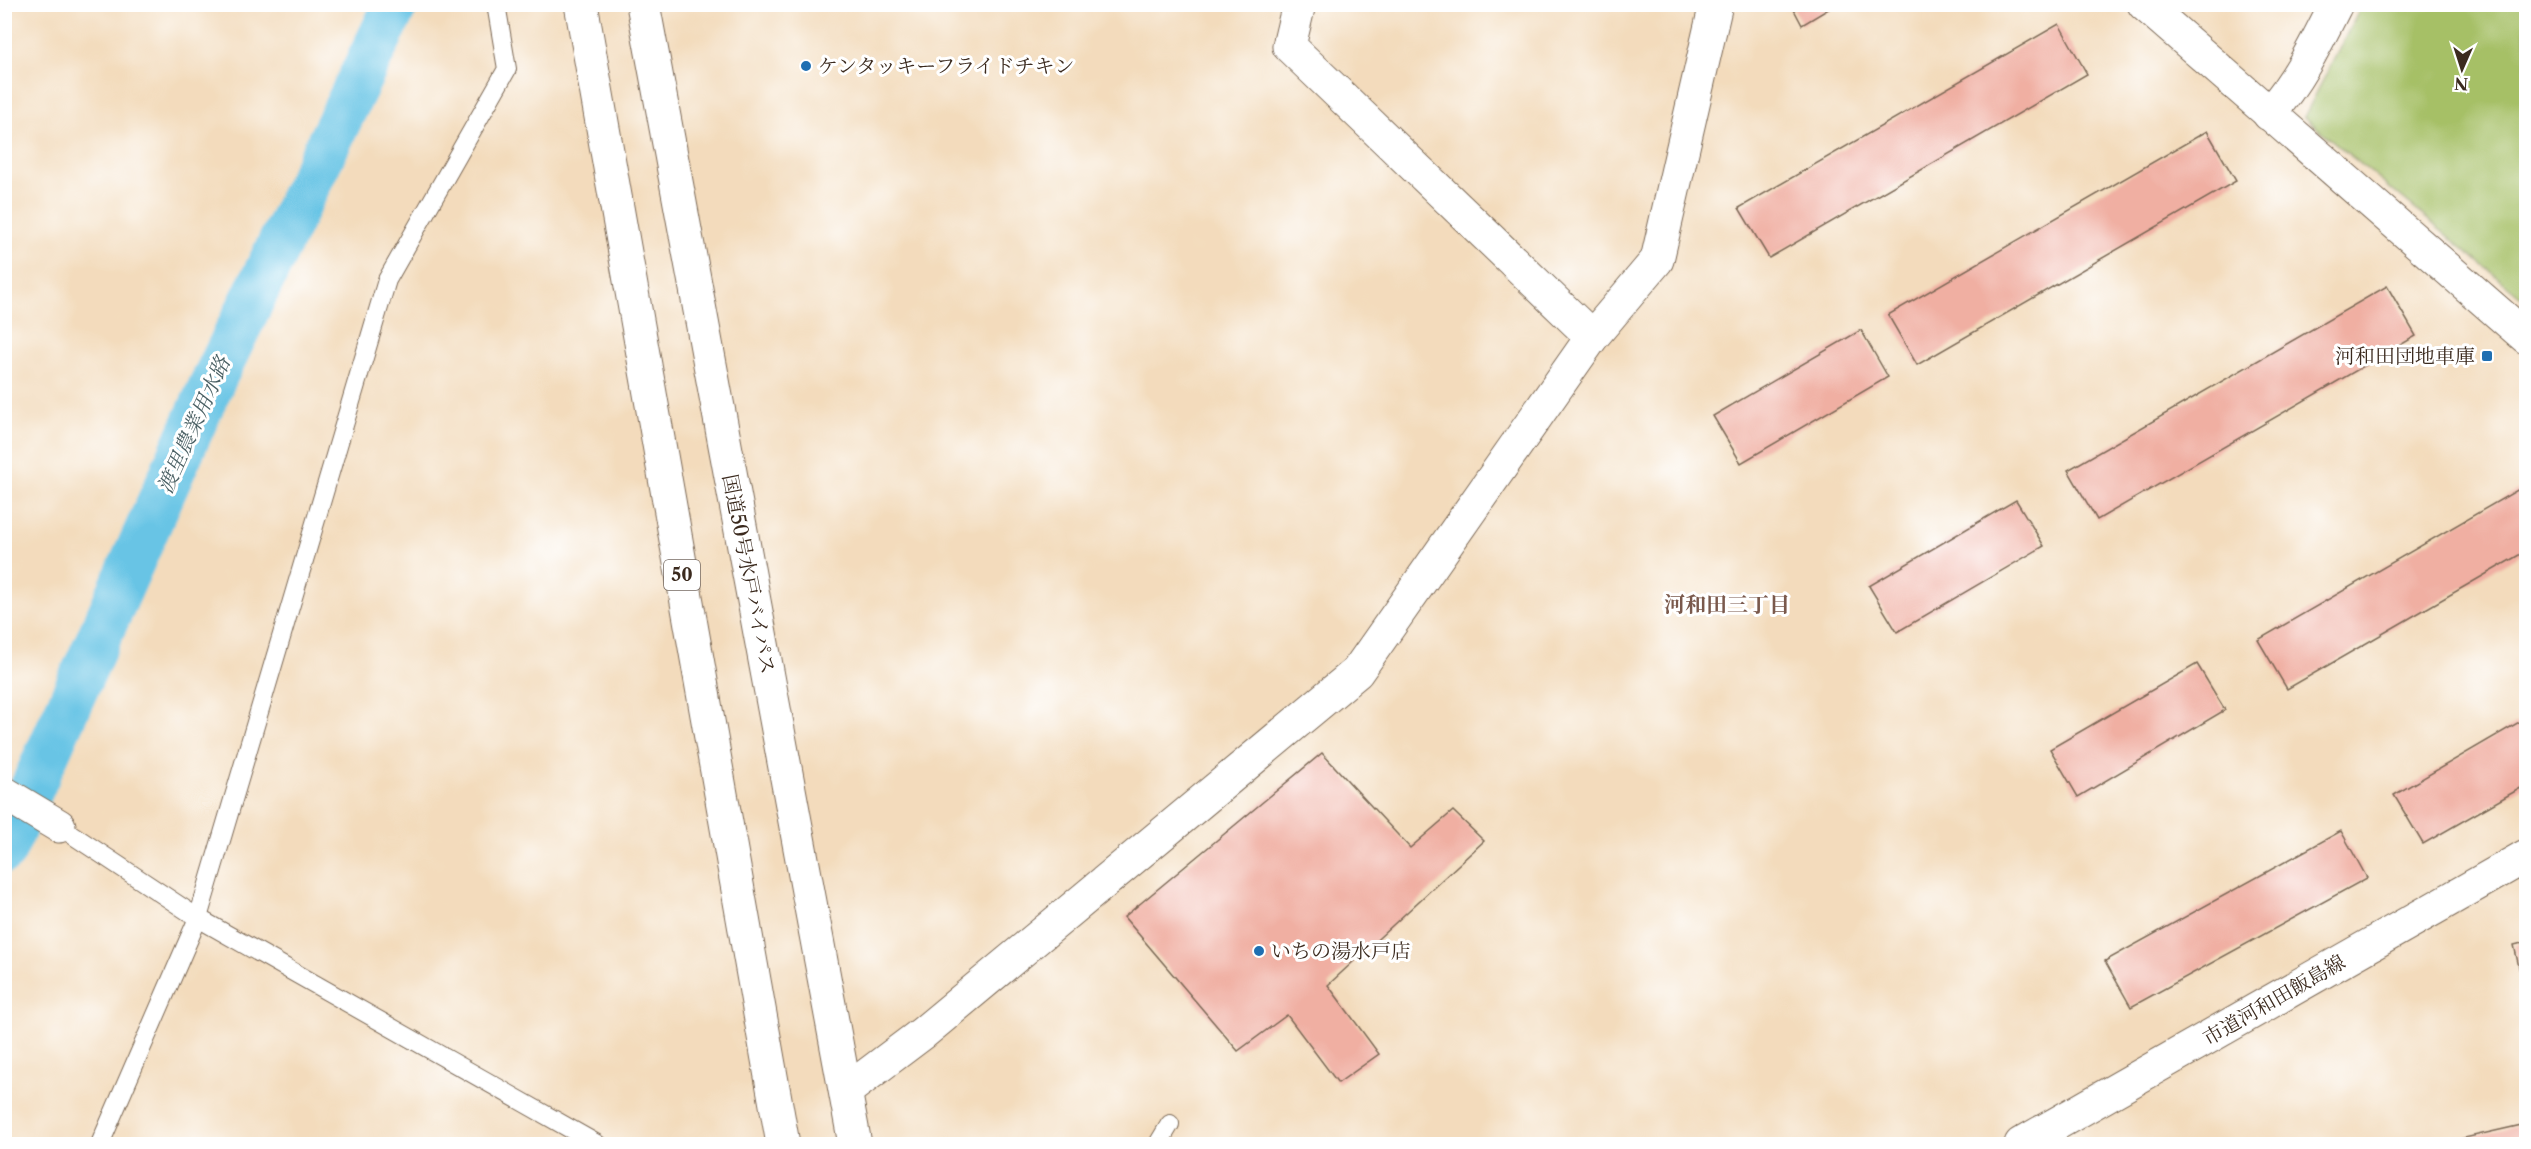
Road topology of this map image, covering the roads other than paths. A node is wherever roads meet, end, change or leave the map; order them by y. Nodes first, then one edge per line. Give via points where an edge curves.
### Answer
1 (496, 4) edge
2 (581, 4) edge
3 (643, 4) edge
4 (1299, 4) edge
5 (1716, 4) edge
6 (2144, 4) edge
7 (2336, 4) edge
8 (2269, 114) junction
9 (1592, 337) junction
10 (2526, 338) edge
11 (8, 795) edge
12 (59, 826) joint
13 (2526, 856) edge
14 (198, 918) junction
15 (846, 1091) junction
16 (1170, 1124) dead end
17 (780, 1143) edge
18 (100, 1144) edge
19 (597, 1144) edge
20 (855, 1144) edge
21 (1158, 1144) edge
22 (2021, 1144) edge

1 - 14 lane via 507,69 387,280
2 - 17 main road, 50
3 - 15 main road, 国道50号水戸バイパス
4 - 9 main road via 1289,46
5 - 9 main road via 1657,260
6 - 8 main road
7 - 8 main road via 2304,68
8 - 10 main road
9 - 15 main road via 1357,672 923,1033
11 - 12 main road
12 - 14 lane
13 - 22 main road, 市道河和田飯島線
14 - 18 lane
14 - 19 lane
15 - 20 main road, 国道50号水戸バイパス
16 - 21 lane

